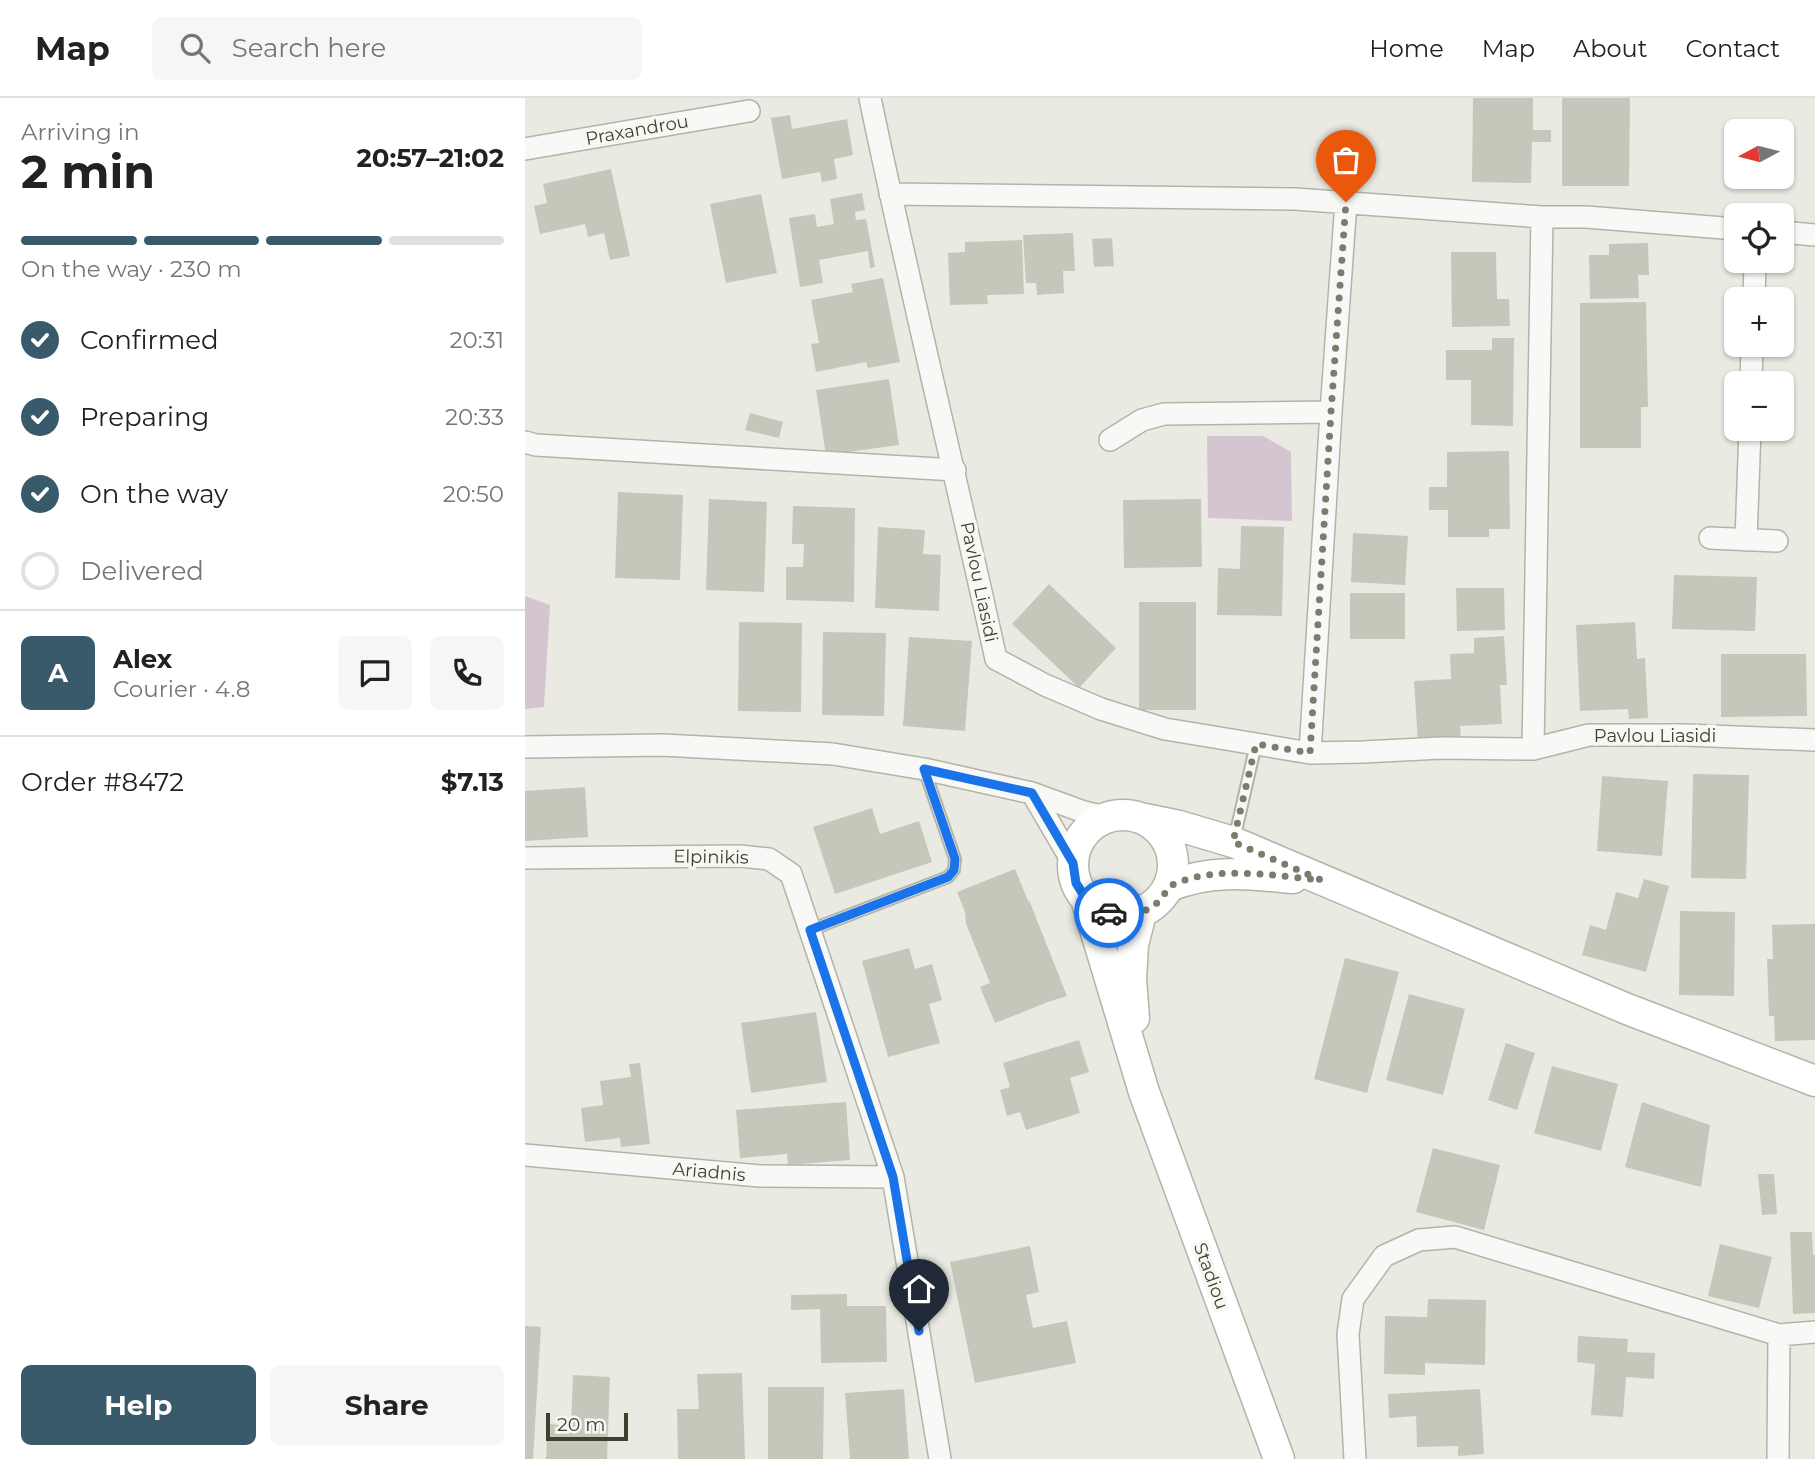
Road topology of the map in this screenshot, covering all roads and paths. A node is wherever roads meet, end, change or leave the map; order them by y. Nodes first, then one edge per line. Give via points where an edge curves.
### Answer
1 (870, 98) edge
2 (749, 111) dead end
3 (525, 149) edge
4 (890, 194) junction
5 (1346, 202) junction
6 (1542, 217) junction
7 (1724, 228) edge
8 (1794, 233) edge
9 (1815, 235) edge
10 (1331, 412) junction
11 (1110, 440) dead end
12 (1749, 441) edge
13 (525, 442) edge
14 (955, 470) junction
15 (1710, 538) dead end
16 (1746, 540) junction
17 (1776, 541) dead end
18 (1815, 740) edge
19 (1256, 744) junction
20 (525, 747) edge
21 (1533, 749) junction
22 (1310, 753) junction
23 (924, 769) junction
24 (1032, 793) junction
25 (1106, 817) junction
26 (1145, 819) junction
27 (1233, 842) junction
28 (525, 858) edge
29 (1073, 863) junction
30 (1321, 880) junction
31 (1170, 886) junction
32 (1086, 899) junction
33 (1141, 913) junction
34 (810, 930) junction
35 (1815, 1081) edge
36 (1144, 1092) junction
37 (525, 1155) edge
38 (893, 1177) junction
39 (1815, 1332) edge
40 (1779, 1335) junction
41 (940, 1459) edge
42 (1279, 1459) edge
43 (1355, 1459) edge
44 (1778, 1459) edge

1 - 4 street, Pavlou Liasidi
2 - 3 street, Praxandrou
4 - 5 street
4 - 14 street, Pavlou Liasidi
5 - 6 street
5 - 10 street
6 - 7 street
6 - 21 street
8 - 9 street
10 - 11 street via 1164,414 1142,420
10 - 22 street
12 - 16 street
13 - 14 street
14 - 19 street, Pavlou Liasidi via 996,659 1101,709 1165,729
15 - 16 street
16 - 17 street
18 - 21 street, Pavlou Liasidi via 1590,735
19 - 22 street, Pavlou Liasidi
19 - 27 lane
20 - 23 street via 662,745 834,754
21 - 22 street, Pavlou Liasidi
23 - 24 street
23 - 34 lane via 955,859 954,870 948,877
24 - 25 street
24 - 29 street
25 - 26 street via 1126,814
25 - 29 street via 1089,828 1077,844
26 - 27 street
26 - 31 street via 1161,830 1171,847 1174,867
27 - 30 street
28 - 34 street, Elpinikis via 769,859 791,874
29 - 32 street via 1076,883
30 - 31 street via 1214,874
30 - 35 street via 1627,1009
31 - 33 street via 1158,902
32 - 33 street via 1102,911 1121,916
32 - 36 street, Stadiou
33 - 36 street, Stadiou via 1131,979
34 - 38 street, Elpinikis
36 - 42 street, Stadiou
37 - 38 street, Ariadnis via 760,1176
38 - 41 street, Elpinikis
39 - 40 street
40 - 43 street via 1455,1237 1419,1240 1384,1256 1353,1299 1348,1334
40 - 44 street

